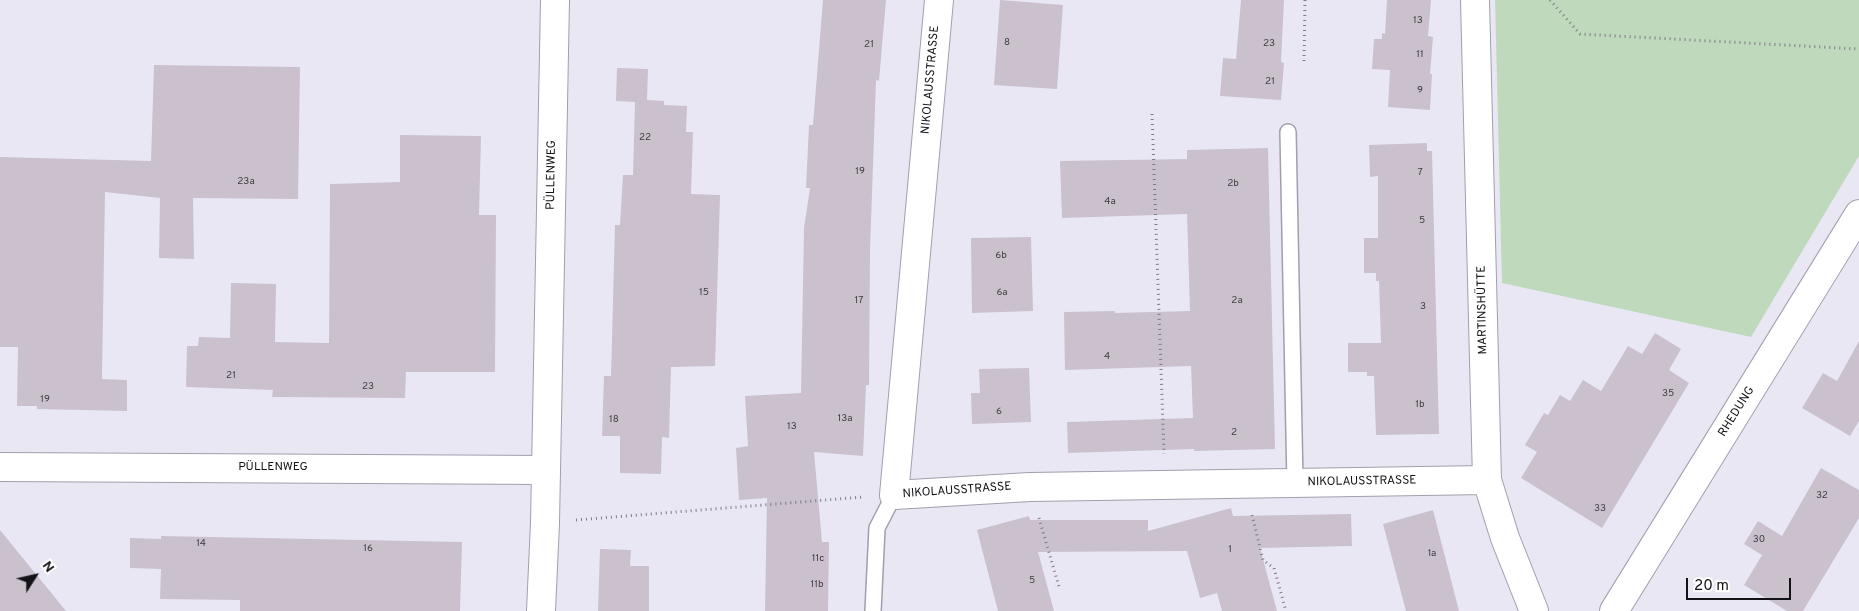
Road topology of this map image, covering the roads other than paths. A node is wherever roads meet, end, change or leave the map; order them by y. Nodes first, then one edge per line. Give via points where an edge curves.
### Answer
1 (555, 0) edge
2 (939, 0) edge
3 (1475, 0) edge
4 (1288, 132) dead end
5 (1859, 214) edge
6 (0, 466) edge
7 (545, 470) junction
8 (1487, 480) junction
9 (1295, 483) junction
10 (894, 495) junction
11 (541, 611) edge
12 (874, 611) edge
13 (1534, 611) edge
14 (1614, 611) edge

1 - 7 street, PÜLLENWEG
2 - 10 street, NIKOLAUSSTRASSE
3 - 8 street, MARTINSHÜTTE
4 - 9 lane
5 - 14 street, RHEDUNG
6 - 7 street, PÜLLENWEG
7 - 11 street, PÜLLENWEG
8 - 9 street, NIKOLAUSSTRASSE
8 - 13 street, MARTINSHÜTTE via 1505,538
9 - 10 street, NIKOLAUSSTRASSE via 1030,486
10 - 12 lane via 877,528

